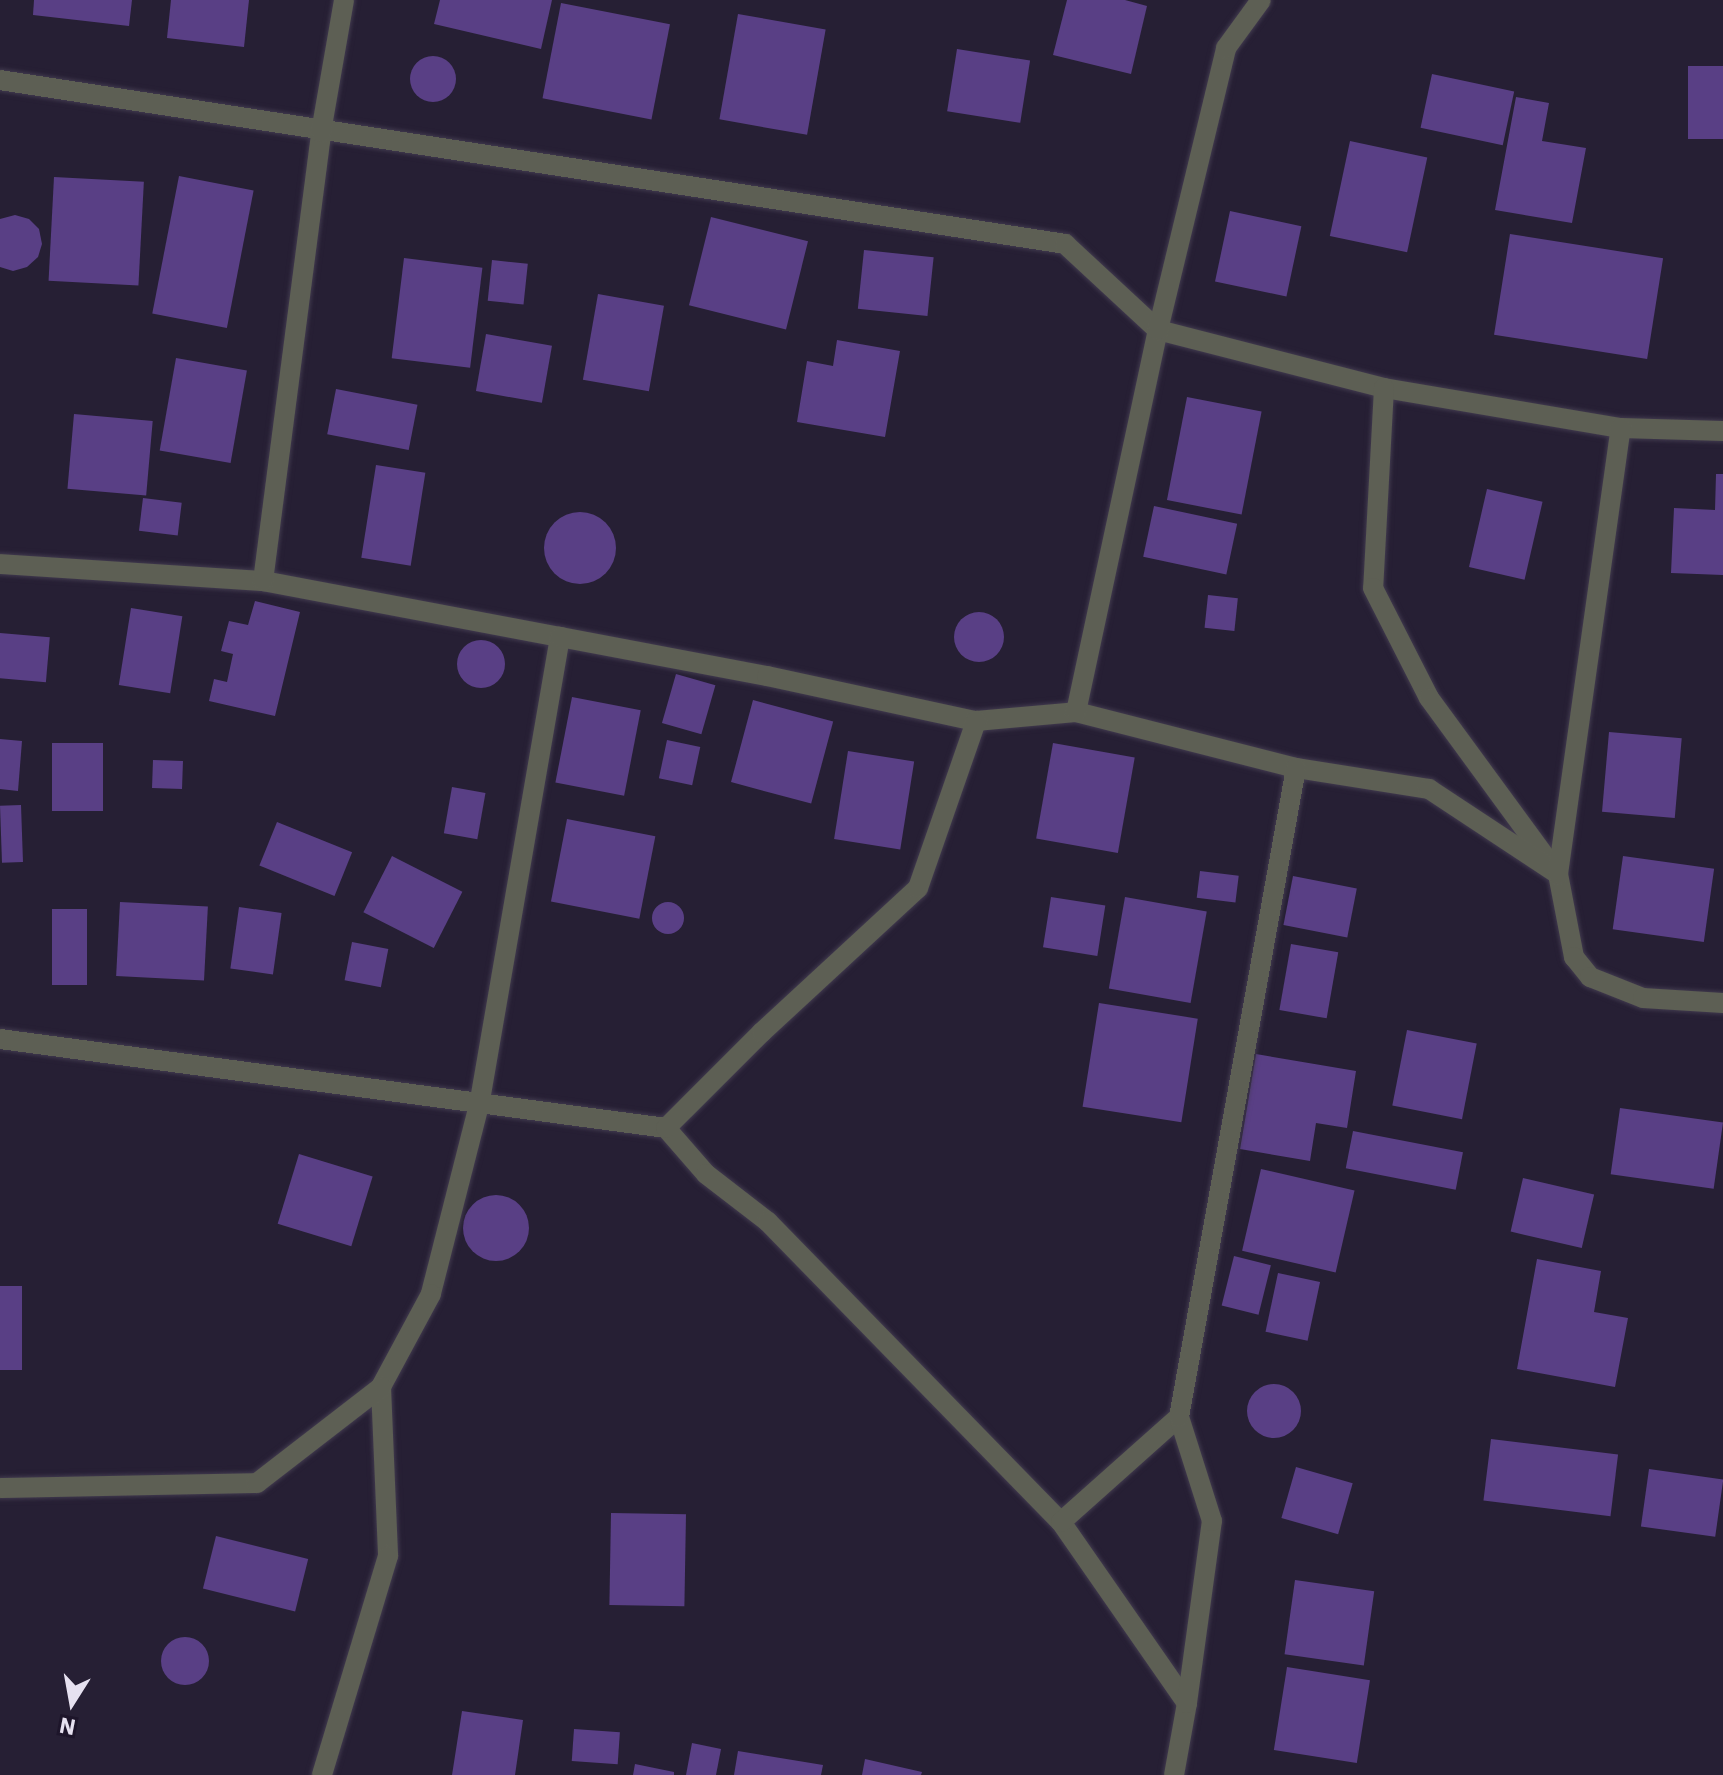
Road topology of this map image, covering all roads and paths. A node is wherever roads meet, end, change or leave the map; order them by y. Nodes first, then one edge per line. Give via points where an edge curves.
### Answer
1 (344, 0) edge
2 (1261, 0) edge
3 (0, 80) edge
4 (321, 132) junction
5 (1158, 330) junction
6 (1384, 388) junction
7 (1621, 428) junction
8 (1723, 431) edge
9 (0, 564) edge
10 (263, 581) junction
11 (560, 637) junction
12 (1076, 712) junction
13 (976, 721) junction
14 (1296, 768) junction
15 (1558, 874) junction
16 (1723, 1003) edge
17 (0, 1039) edge
18 (479, 1105) junction
19 (666, 1128) junction
20 (381, 1387) junction
21 (1179, 1417) junction
22 (0, 1488) edge
23 (1061, 1522) junction
24 (1187, 1703) junction
25 (322, 1775) edge
26 (1174, 1775) edge

1 - 4 street
2 - 5 street via 1226,48
3 - 4 street
4 - 5 street via 1065,244
4 - 10 street
5 - 6 street
5 - 12 street
6 - 7 street
6 - 15 street via 1373,588 1429,698
7 - 8 street
7 - 15 street
9 - 10 street
10 - 11 street
11 - 13 street
11 - 18 street
12 - 13 street
12 - 14 street
13 - 19 street via 918,888
14 - 15 street via 1429,789
14 - 21 street
15 - 16 street via 1574,957 1590,977 1643,998
17 - 18 street
18 - 19 street
18 - 20 street via 431,1294
19 - 23 street via 706,1174 768,1222
20 - 22 street via 257,1483
20 - 25 street via 388,1556
21 - 23 street
21 - 24 street via 1212,1521
23 - 24 street
24 - 26 street

